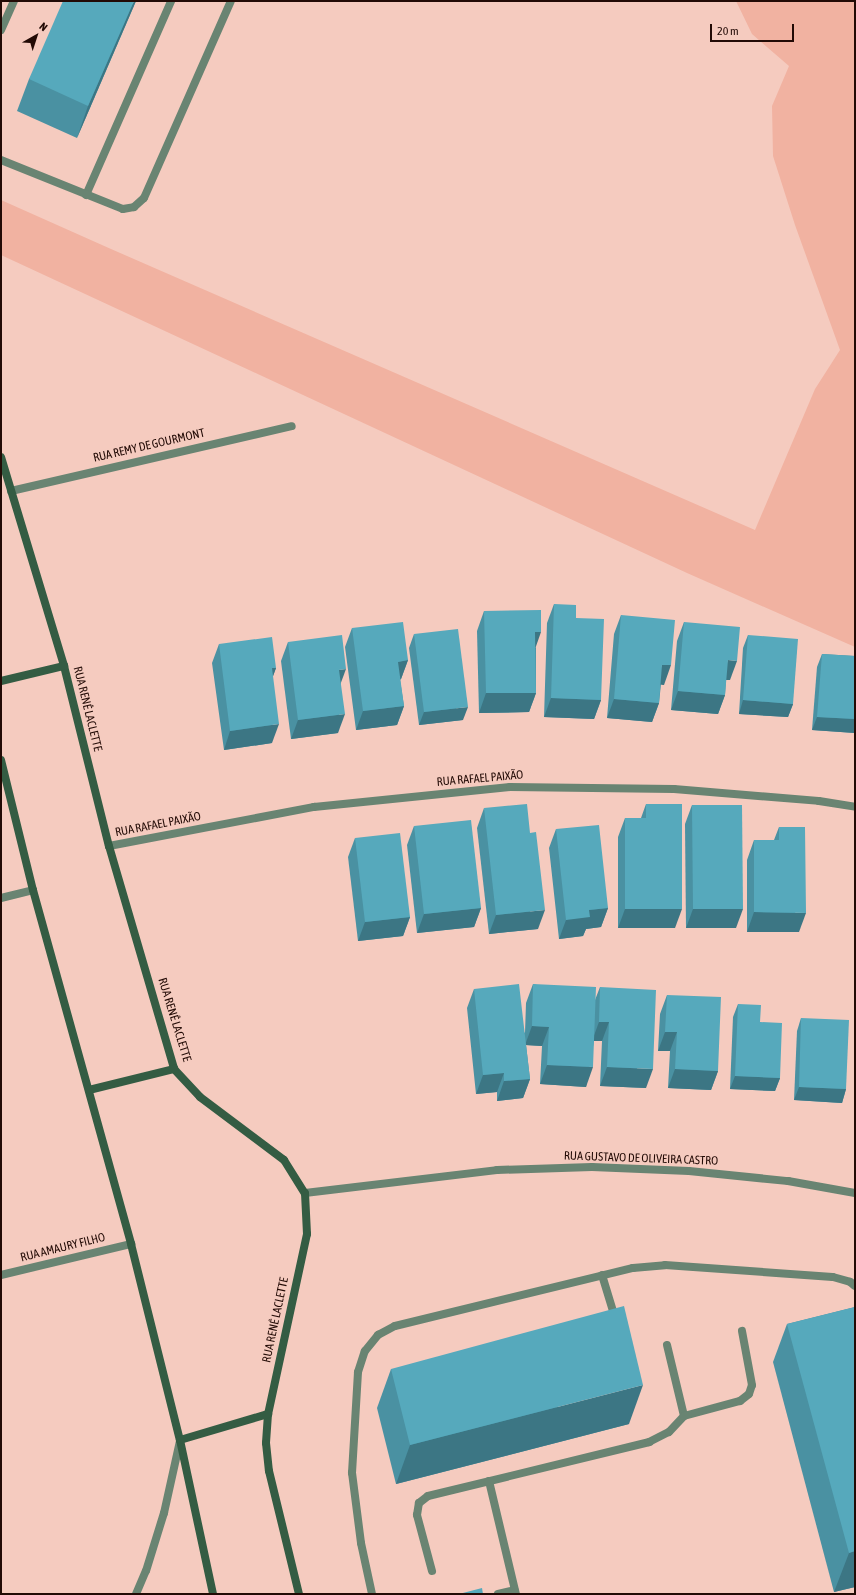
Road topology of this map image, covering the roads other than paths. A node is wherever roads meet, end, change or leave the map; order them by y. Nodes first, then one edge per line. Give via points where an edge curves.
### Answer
1 (14, 1) edge
2 (171, 1) edge
3 (231, 1) edge
4 (1, 30) edge
5 (1, 160) edge
6 (86, 195) junction
7 (292, 426) dead end
8 (1, 457) edge
9 (11, 490) junction
10 (64, 666) junction
11 (1, 681) edge
12 (1, 760) edge
13 (855, 807) edge
14 (109, 846) junction
15 (33, 890) junction
16 (1, 898) edge
17 (174, 1069) junction
18 (89, 1090) junction
19 (305, 1193) junction
20 (855, 1193) edge
21 (131, 1244) junction
22 (1, 1275) edge
23 (602, 1275) junction
24 (855, 1286) edge
25 (606, 1329) edge
26 (742, 1331) dead end
27 (667, 1345) dead end
28 (268, 1414) junction
29 (684, 1416) junction
30 (180, 1440) junction
31 (489, 1481) junction
32 (432, 1571) dead end
33 (515, 1592) edge
34 (136, 1594) edge
35 (213, 1594) edge
36 (299, 1594) edge
37 (372, 1594) edge
38 (498, 1594) edge

1 - 4 street
2 - 6 street
3 - 6 street via 144,198 134,208 122,209
5 - 6 street
7 - 9 street, RUA REMY DE GOURMONT
8 - 9 street, RUA RENÊ LACLETTE
9 - 10 street, RUA RENÊ LACLETTE
10 - 11 street
10 - 14 street, RUA RENÊ LACLETTE
12 - 15 street
13 - 14 street, RUA RAFAEL PAIXÃO via 819,801 674,789 510,787 314,807
14 - 17 street, RUA RENÊ LACLETTE
15 - 16 street
15 - 18 street
17 - 18 street
17 - 19 street, RUA RENÊ LACLETTE via 200,1097 284,1160
18 - 21 street
19 - 20 street, RUA GUSTAVO DE OLIVEIRA CASTRO via 498,1170 592,1167 689,1171 780,1180
19 - 28 street, RUA RENÊ LACLETTE via 306,1234
21 - 22 street, RUA AMAURY FILHO
21 - 30 street
23 - 24 street via 633,1268 665,1265 834,1276
23 - 25 street via 613,1312 610,1325
23 - 37 street via 394,1326 378,1335 365,1351 358,1372 352,1472 361,1543
26 - 29 street via 752,1385 749,1394 740,1401
27 - 29 street
28 - 30 street
28 - 36 street, RUA RENÊ LACLETTE via 266,1443 269,1472
29 - 31 street via 669,1432 649,1442
30 - 34 street via 164,1513
30 - 35 street
31 - 32 street via 428,1496 419,1503 417,1516
31 - 33 street
33 - 38 street

